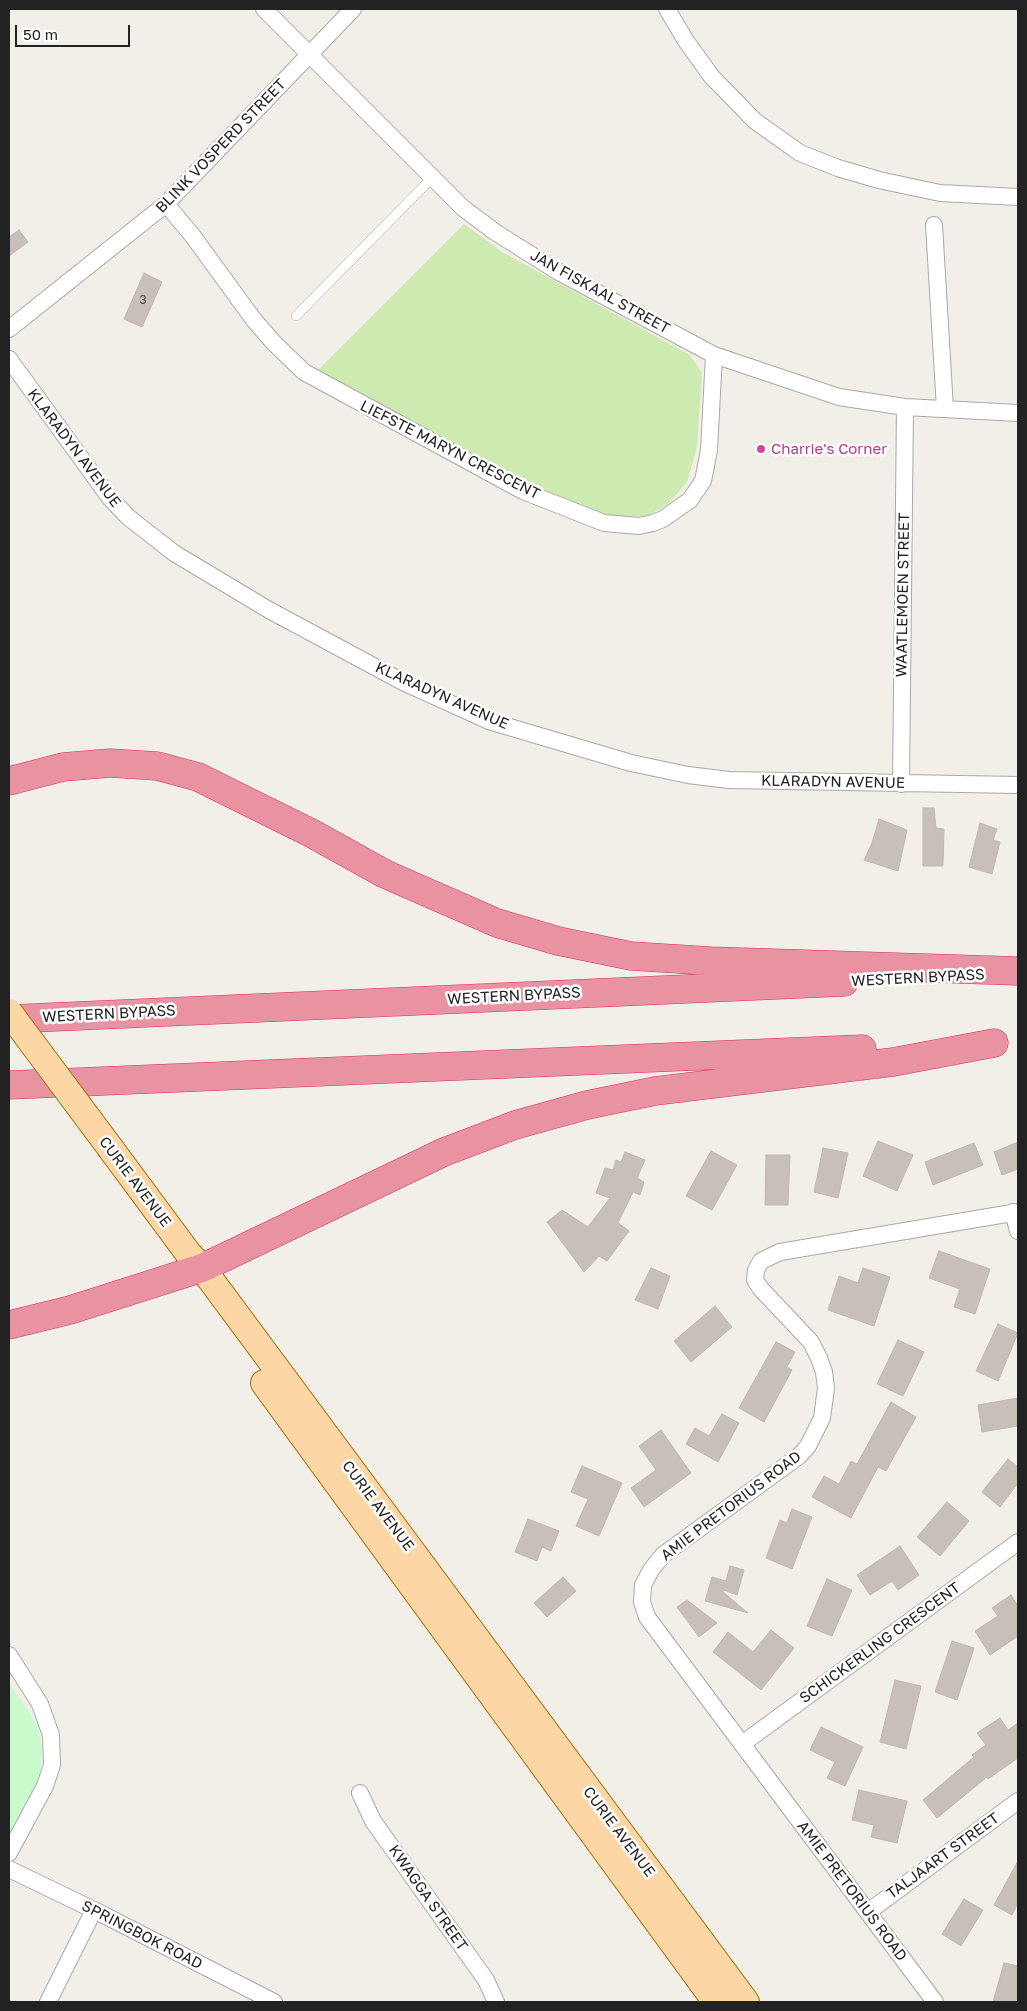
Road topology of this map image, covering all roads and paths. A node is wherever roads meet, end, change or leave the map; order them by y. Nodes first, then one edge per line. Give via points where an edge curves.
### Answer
1 (264, 9) edge
2 (353, 9) edge
3 (667, 9) edge
4 (310, 56) junction
5 (433, 177) junction
6 (1018, 197) edge
7 (166, 204) junction
8 (934, 225) dead end
9 (296, 316) dead end
10 (9, 329) edge
11 (714, 355) junction
12 (9, 359) edge
13 (905, 406) junction
14 (945, 409) junction
15 (1018, 413) edge
16 (9, 781) edge
17 (901, 784) junction
18 (1018, 785) edge
19 (1018, 972) edge
20 (9, 1012) edge
21 (9, 1019) edge
22 (9, 1040) edge
23 (1006, 1043) edge
24 (9, 1085) edge
25 (101, 1150) junction
26 (1016, 1212) edge
27 (1018, 1231) edge
28 (192, 1271) junction
29 (9, 1325) edge
30 (1018, 1542) edge
31 (9, 1655) edge
32 (742, 1744) junction
33 (360, 1793) dead end
34 (1018, 1801) edge
35 (9, 1853) edge
36 (9, 1869) edge
37 (94, 1910) junction
38 (868, 1912) junction
39 (48, 2002) edge
40 (274, 2002) edge
41 (496, 2002) edge
42 (716, 2002) edge
43 (746, 2002) edge
44 (936, 2002) edge

1 - 4 street, JAN FISKAAL STREET
2 - 4 street, BLINK VOSPERD STREET
3 - 6 street via 718,84 755,121 800,153 878,180 940,193
4 - 5 street, JAN FISKAAL STREET
4 - 7 street, BLINK VOSPERD STREET
5 - 9 lane
5 - 11 street, JAN FISKAAL STREET via 463,208 513,244
7 - 10 street, BLINK VOSPERD STREET
7 - 11 street, LIEFSTE MARYN CRESCENT via 266,335 304,372 523,491 604,524 631,526 664,520 690,500 702,481 709,450
8 - 14 street
11 - 13 street, JAN FISKAAL STREET via 839,397
12 - 17 street, KLARADYN AVENUE via 93,478 145,532 269,610 403,682 490,721 631,763 688,775 729,780
13 - 14 street, JAN FISKAAL STREET
13 - 17 street, WAATLEMOEN STREET
14 - 15 street, JAN FISKAAL STREET
16 - 19 highway via 63,767 110,763 157,766 198,777 287,820 385,874 497,923 558,941 631,956
17 - 18 street, KLARADYN AVENUE
19 - 21 highway, WESTERN BYPASS
20 - 25 main road, CURIE AVENUE, bridge
22 - 25 main road, CURIE AVENUE
23 - 24 highway
23 - 28 highway via 892,1062 655,1091 569,1110 516,1125 444,1152
25 - 28 main road, CURIE AVENUE
26 - 27 street
26 - 32 street, AMIE PRETORIUS ROAD via 780,1252 761,1261 755,1280 811,1342 819,1358 826,1388 822,1418 808,1446 799,1456 663,1555 643,1585 642,1602 647,1617
28 - 29 highway via 70,1310
28 - 42 main road, CURIE AVENUE
28 - 43 main road, CURIE AVENUE
30 - 32 street, SCHICKERLING CRESCENT
31 - 35 street via 40,1704 51,1735 52,1764 45,1786
32 - 38 street, AMIE PRETORIUS ROAD
33 - 41 street, KWAGGA STREET via 373,1820 486,1980
34 - 38 street, TALJAART STREET
36 - 37 street, SPRINGBOK ROAD
37 - 39 street
37 - 40 street, SPRINGBOK ROAD
38 - 44 street, AMIE PRETORIUS ROAD

